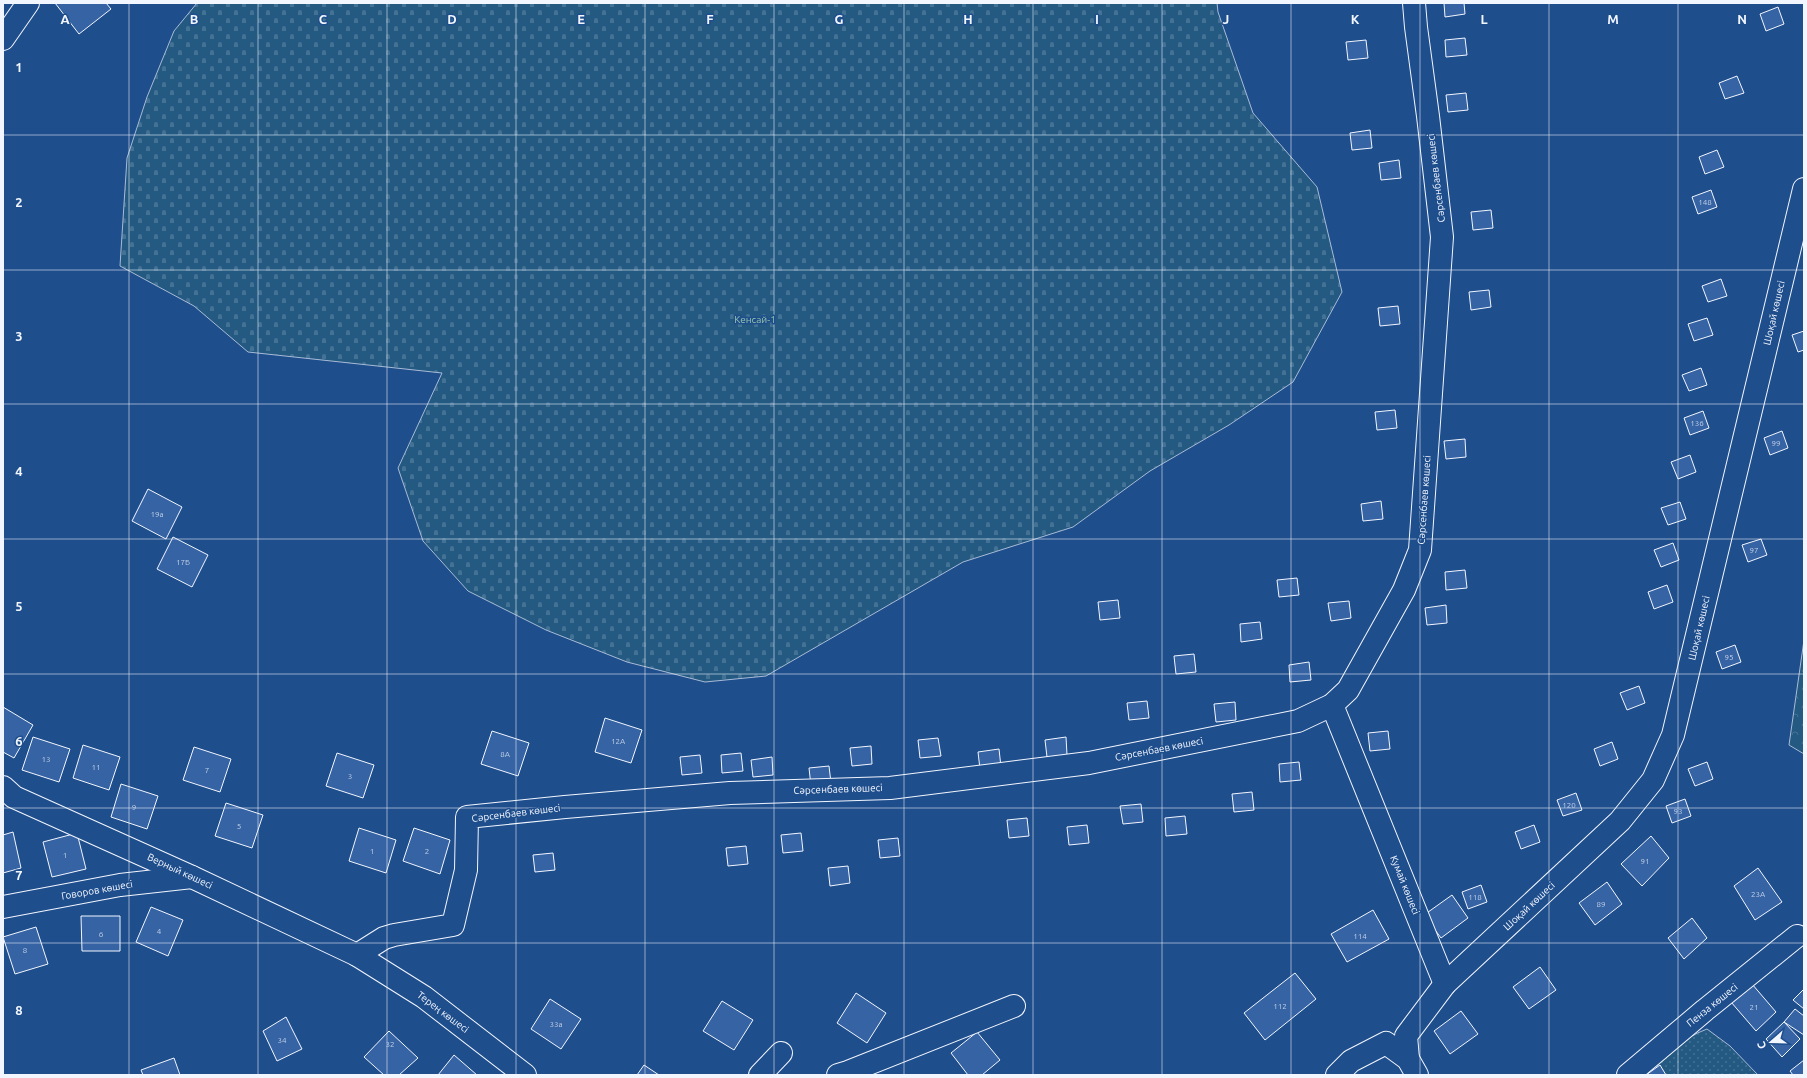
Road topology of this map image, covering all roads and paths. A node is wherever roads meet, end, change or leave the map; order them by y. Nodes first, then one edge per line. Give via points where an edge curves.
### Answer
1 (28, 3) edge
2 (1414, 3) edge
3 (3, 39) edge
4 (1804, 189) edge
5 (1332, 705) junction
6 (7, 795) edge
7 (192, 876) junction
8 (3, 907) edge
9 (1798, 936) dead end
10 (357, 955) junction
11 (1445, 984) junction
12 (1014, 1006) dead end
13 (780, 1053) dead end
14 (1413, 1067) edge
15 (525, 1075) edge
16 (760, 1075) edge
17 (838, 1075) edge
18 (1337, 1075) edge
19 (1628, 1075) edge

1 - 3 street
2 - 5 street, Сәрсенбаев көшесі via 1442,237 1420,550 1404,590 1348,690
4 - 11 street, Шоқай көшесі via 1673,736 1653,780 1620,821
5 - 10 street, Сәрсенбаев көшесі via 1298,721 1081,764 890,788 730,793 467,818 466,870 453,925 394,934
5 - 11 street, Кумай көшесі
6 - 7 street, Верный көшесі
7 - 8 street, Говоров көшесі via 120,885
7 - 10 street, Верный көшесі
9 - 19 street, Пенза көшесі
10 - 15 street, Терең көшесі via 424,997
11 - 14 street via 1406,1036
12 - 17 street
13 - 16 street
14 - 18 street via 1386,1043 1350,1061

